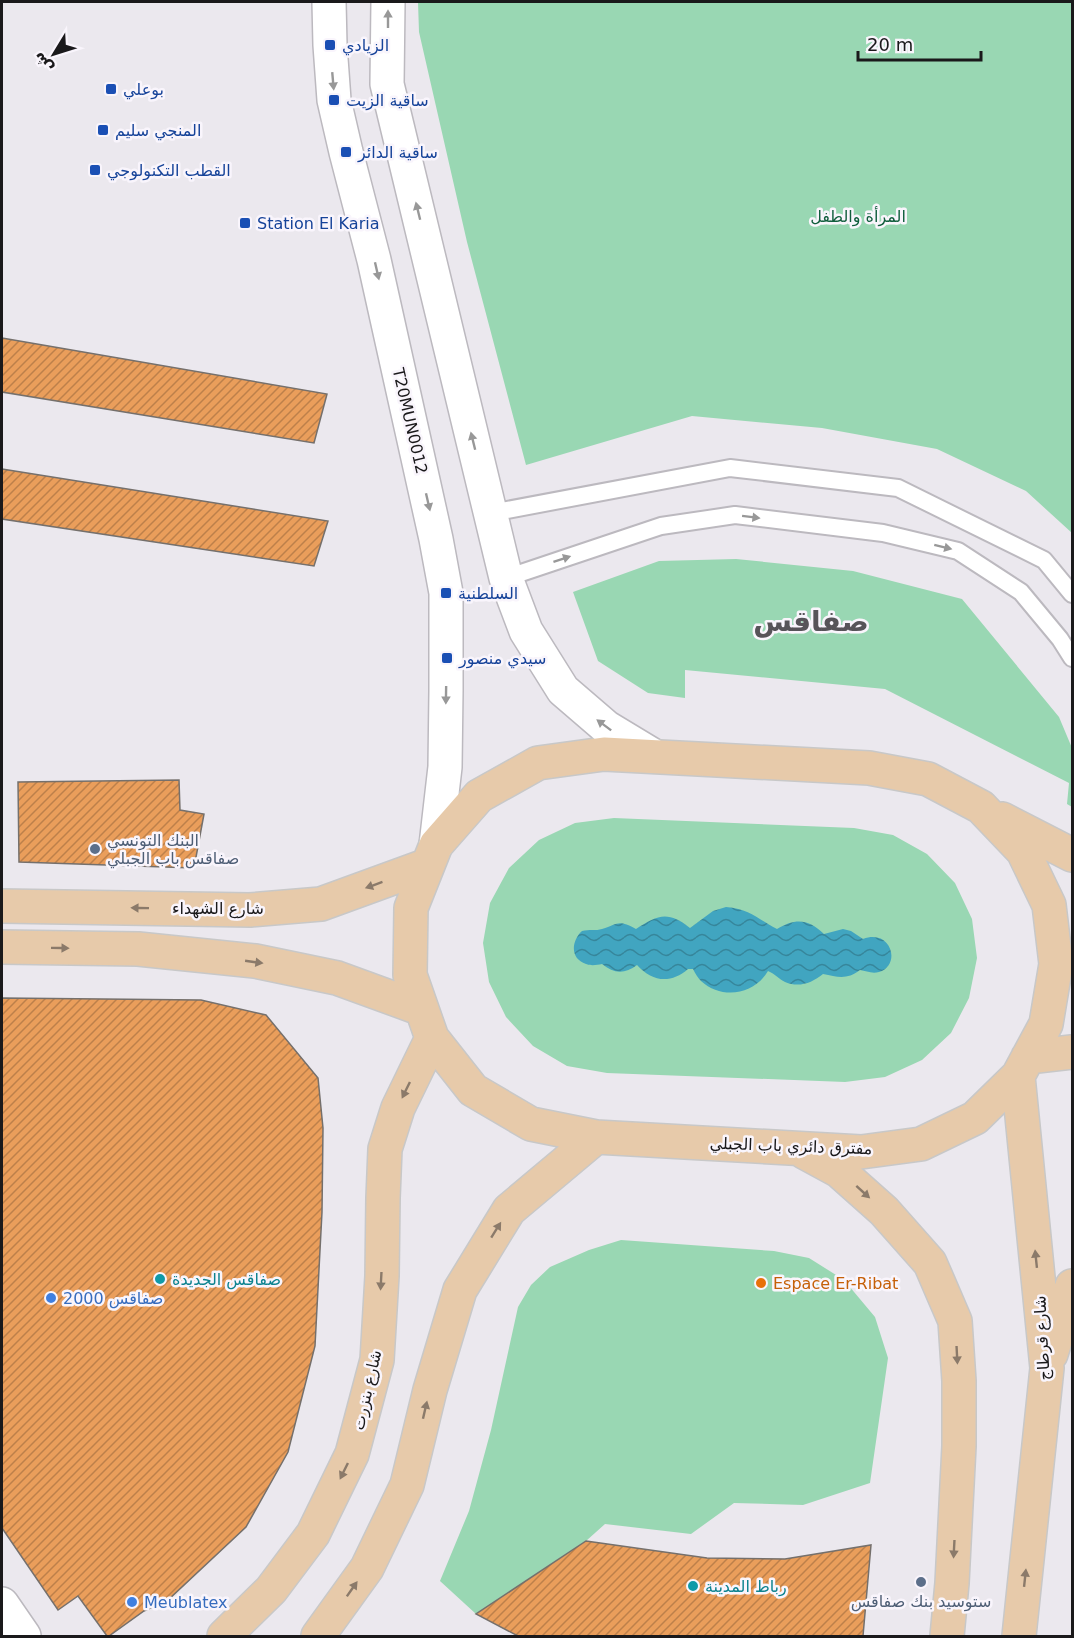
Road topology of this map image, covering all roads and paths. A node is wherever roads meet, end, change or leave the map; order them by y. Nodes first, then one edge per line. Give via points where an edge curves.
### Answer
1 (329, 2) edge
2 (388, 2) edge
3 (491, 513) junction
4 (506, 578) junction
5 (1072, 594) edge
6 (1072, 658) edge
7 (654, 756) junction
8 (981, 807) junction
9 (432, 855) junction
10 (1072, 855) edge
11 (2, 906) edge
12 (2, 947) edge
13 (427, 1023) junction
14 (1072, 1052) edge
15 (1023, 1067) junction
16 (596, 1137) junction
17 (797, 1148) junction
18 (1072, 1286) edge
19 (1047, 1368) junction
20 (2, 1604) edge
21 (24, 1636) edge
22 (224, 1636) edge
23 (318, 1636) edge
24 (947, 1636) edge
25 (1019, 1636) edge

1 -> 9 main road, T20MUN0012 via 334,100 374,260 446,593 444,767
3 -> 2 main road via 387,84
3 - 4 main road
3 - 5 lane via 730,468 898,488 1044,560
4 -> 6 lane via 661,526 735,515 883,533 958,550 1021,592
7 -> 4 main road via 606,727 563,690 526,631
7 - 8 main road, مفترق دائري باب الجبلي via 869,768 928,779
7 - 9 main road, مفترق دائري باب الجبلي via 604,754 538,764 479,796
8 - 10 main road
8 - 15 main road, مفترق دائري باب الجبلي via 1023,851 1049,905 1056,964 1046,1024
9 -> 11 main road, شارع الشهداء via 321,904 250,910
9 - 13 main road, مفترق دائري باب الجبلي via 411,908 410,975
12 -> 13 main road via 138,949 255,962 337,978
13 - 16 main road, مفترق دائري باب الجبلي via 473,1090 531,1124
13 -> 22 main road, شارع بنزرت via 385,1149 377,1360 352,1454 313,1534 272,1590
14 - 15 main road
15 - 17 main road, مفترق دائري باب الجبلي via 975,1118 921,1144 861,1152
19 -> 15 main road, شارع قرطاج
16 - 17 main road, مفترق دائري باب الجبلي
23 -> 16 main road via 367,1568 407,1485 460,1290 509,1210
17 -> 24 main road via 839,1171 884,1211 930,1263 955,1321 959,1446
18 - 19 main road
25 -> 19 main road, شارع قرطاج
20 - 21 main road

